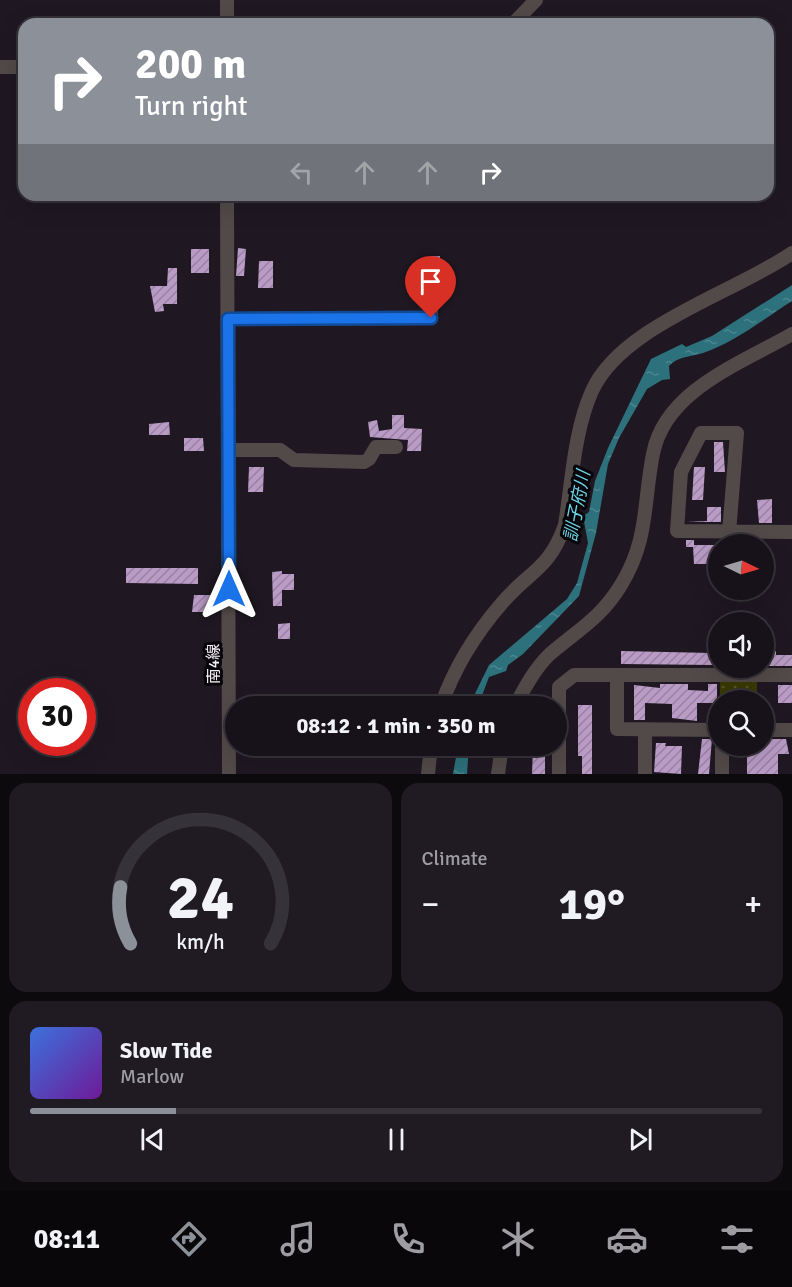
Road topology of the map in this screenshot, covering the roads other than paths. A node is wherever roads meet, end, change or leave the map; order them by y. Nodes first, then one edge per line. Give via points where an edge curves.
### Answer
1 (226, 0) edge
2 (536, 0) edge
3 (227, 18) edge
4 (519, 18) edge
5 (0, 67) edge
6 (18, 67) edge
7 (228, 201) edge
8 (792, 253) edge
9 (430, 284) dead end
10 (228, 319) junction
11 (792, 334) edge
12 (396, 447) dead end
13 (229, 450) junction
14 (792, 532) edge
15 (729, 533) junction
16 (617, 675) junction
17 (792, 675) edge
18 (446, 696) edge
19 (520, 696) edge
20 (645, 730) junction
21 (708, 730) edge
22 (774, 730) edge
23 (792, 730) edge
24 (430, 756) edge
25 (501, 756) edge
26 (722, 756) edge
27 (229, 774) edge
28 (428, 774) edge
29 (498, 774) edge
30 (559, 774) edge
31 (645, 774) edge
32 (722, 774) edge

1 - 3 street
2 - 4 street
5 - 6 street
7 - 10 street, 南4線
8 - 18 street via 653,330 614,358 601,373 584,415 559,542 549,559 503,601 466,651
9 - 10 street via 431,318
10 - 13 street, 南4線
11 - 19 street via 698,388 674,409 653,452 645,526 635,559 605,609 549,655
12 - 13 street via 376,447 364,462 294,460 280,450
13 - 27 street, 南4線
14 - 15 street
15 - 15 street via 736,433 701,433 681,472 677,531
16 - 17 street
16 - 20 street via 617,729
16 - 30 street via 574,675 559,687
20 - 21 street
20 - 31 street
22 - 23 street
24 - 28 street
25 - 29 street
26 - 32 street

